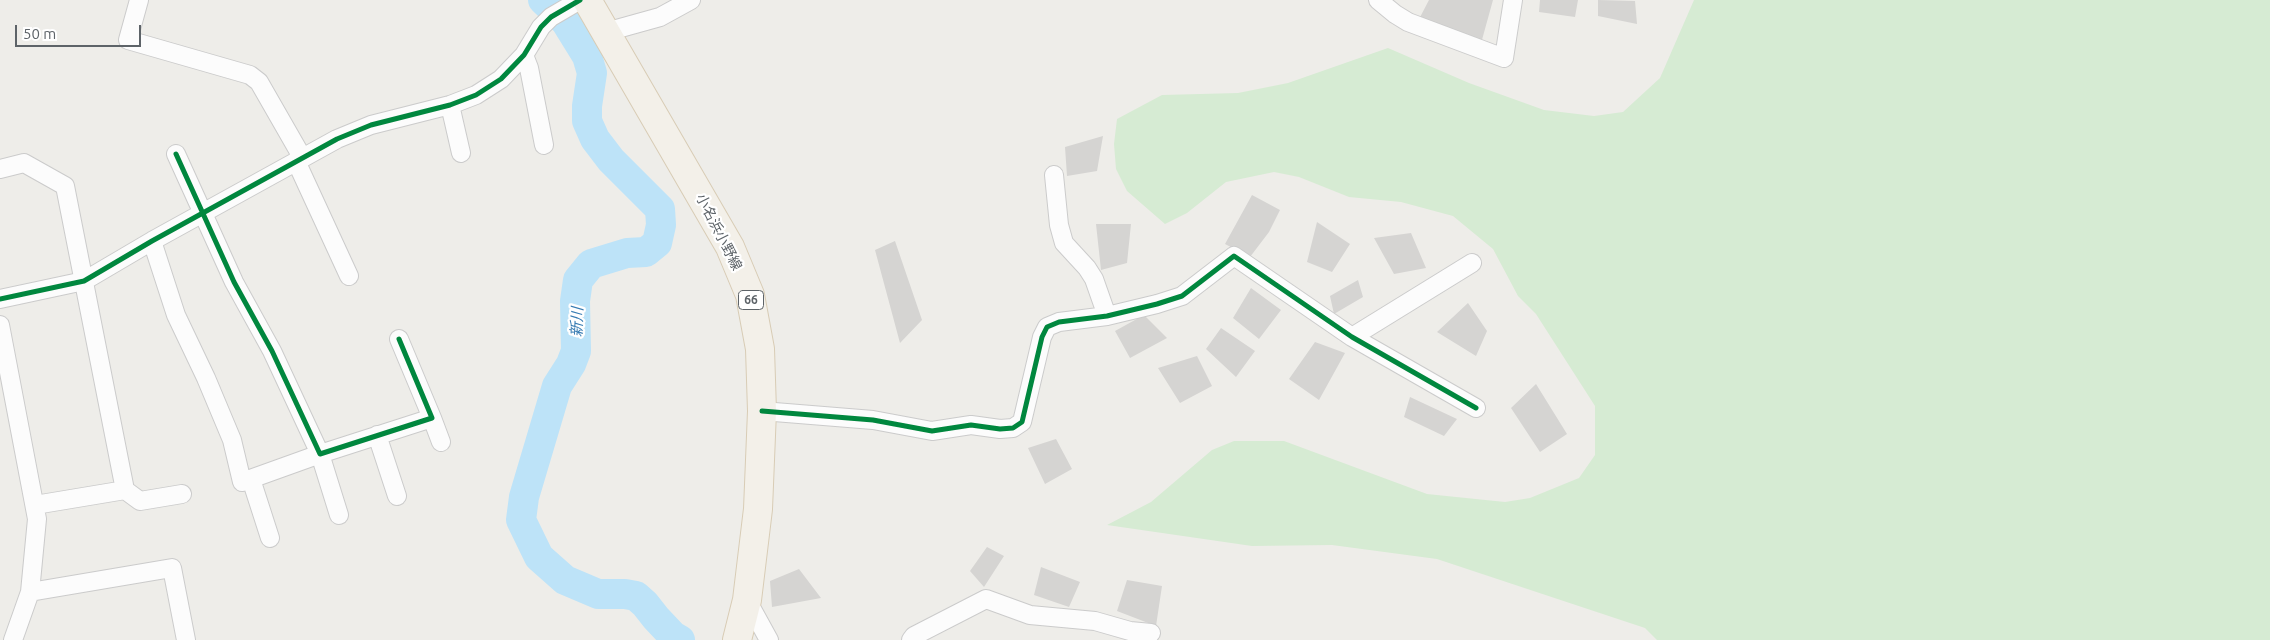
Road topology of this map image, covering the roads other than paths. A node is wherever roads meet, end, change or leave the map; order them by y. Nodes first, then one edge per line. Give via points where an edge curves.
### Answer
1 (139, 0) edge
2 (691, 0) edge
3 (1378, 0) edge
4 (1513, 0) edge
5 (581, 1) edge
6 (606, 32) junction
7 (524, 55) junction
8 (450, 104) junction
9 (544, 145) dead end
10 (461, 153) dead end
11 (176, 154) dead end
12 (299, 159) junction
13 (0, 169) edge
14 (1054, 175) dead end
15 (202, 213) junction
16 (152, 241) junction
17 (1472, 263) dead end
18 (349, 276) dead end
19 (84, 281) junction
20 (0, 299) edge
21 (1107, 316) junction
22 (0, 325) edge
23 (1352, 337) junction
24 (399, 338) dead end
25 (1476, 408) dead end
26 (762, 411) junction
27 (432, 418) junction
28 (377, 435) junction
29 (441, 442) dead end
30 (320, 454) junction
31 (251, 479) junction
32 (125, 490) junction
33 (182, 494) dead end
34 (397, 496) dead end
35 (35, 506) junction
36 (339, 515) dead end
37 (270, 538) dead end
38 (30, 592) junction
39 (747, 600) junction
40 (1151, 633) dead end
41 (13, 640) edge
42 (186, 640) edge
43 (737, 640) edge
44 (769, 640) edge
45 (910, 640) edge

1 - 12 street via 128,40 250,75 259,82
2 - 6 street via 660,17
3 - 4 street via 1408,22 1504,58
5 - 6 main road, 小名浜小野線 / 66
5 - 7 street via 551,17
6 - 26 main road, 小名浜小野線 / 66 via 730,247 750,295 760,349
7 - 8 street via 501,79 476,95
7 - 9 street
8 - 10 street
8 - 12 street via 371,125
11 - 15 street
12 - 15 street
12 - 18 street
13 - 19 street via 24,163 65,186
14 - 21 street via 1064,243 1094,279
15 - 16 street
15 - 30 street
16 - 19 street
16 - 31 street via 176,315 232,440 242,482
17 - 23 street
19 - 20 street
19 - 32 street
21 - 23 street via 1182,296 1234,256
21 - 26 street via 1059,322 1047,327 1022,422 1013,428 1000,430 971,425 932,431 873,420
22 - 35 street
23 - 25 street
24 - 27 street
26 - 39 main road, 小名浜小野線 / 66 via 758,509
27 - 28 street
27 - 29 street
28 - 30 street
28 - 34 street
30 - 31 street
30 - 36 street
31 - 37 street
32 - 33 street via 140,501
32 - 35 street
35 - 38 street via 37,519
38 - 41 street
38 - 42 street via 172,568
39 - 43 main road, 小名浜小野線 / 66
39 - 44 street
40 - 45 street via 1095,621 1030,615 986,599

